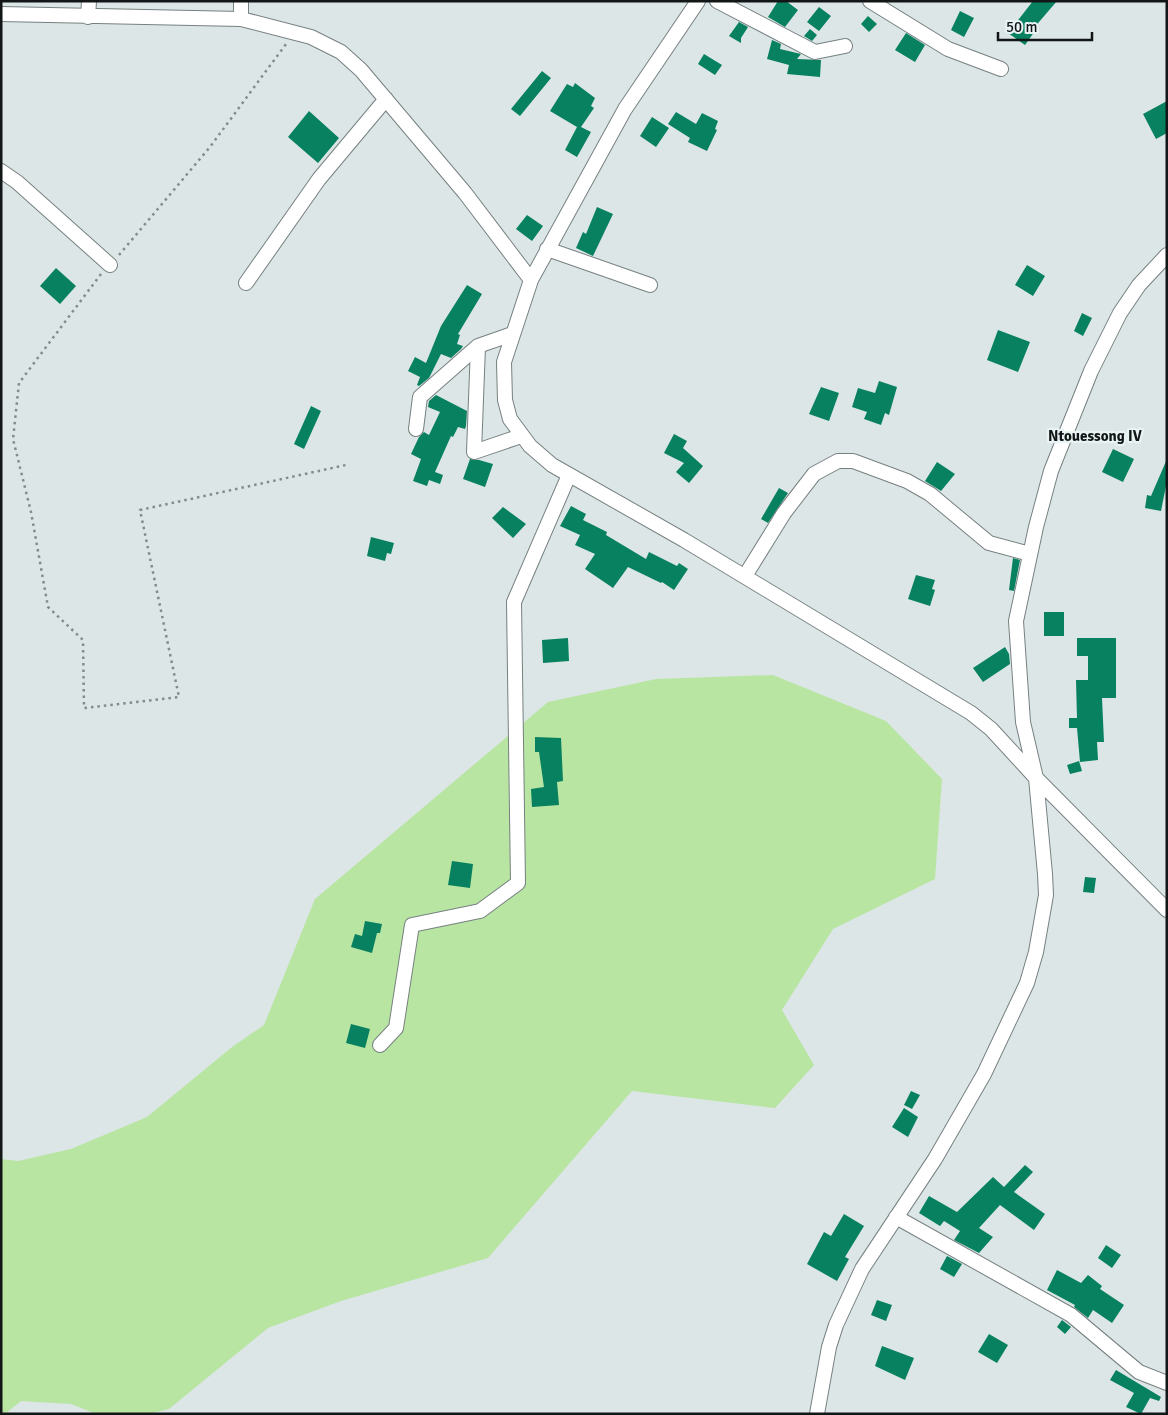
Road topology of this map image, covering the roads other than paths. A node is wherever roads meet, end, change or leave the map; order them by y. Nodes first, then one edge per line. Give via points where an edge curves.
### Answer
1 (88, 1) edge
2 (241, 1) edge
3 (698, 1) edge
4 (717, 1) edge
5 (872, 2) edge
6 (1, 14) edge
7 (88, 17) junction
8 (241, 19) junction
9 (845, 46) dead end
10 (1001, 69) dead end
11 (386, 99) junction
12 (1, 170) edge
13 (547, 250) junction
14 (1167, 255) edge
15 (110, 265) road end
16 (531, 280) junction
17 (246, 283) dead end
18 (650, 285) dead end
19 (512, 334) junction
20 (478, 346) junction
21 (416, 429) dead end
22 (521, 436) junction
23 (569, 475) junction
24 (1030, 554) junction
25 (744, 576) junction
26 (1036, 778) junction
27 (1167, 910) edge
28 (380, 1045) dead end
29 (896, 1218) junction
30 (1167, 1383) edge
31 (817, 1414) edge

1 - 7 street
2 - 8 street
3 - 13 street via 625,109
4 - 9 street via 814,52
5 - 10 street via 948,49
6 - 7 street
7 - 8 street
8 - 11 street via 311,37 341,52
11 - 16 street via 465,192
11 - 17 street via 319,179
12 - 15 street
13 - 16 street
13 - 18 street
14 - 24 street via 1138,285 1091,371 1051,471
16 - 19 street
19 - 20 street
19 - 22 street via 503,377 510,419
20 - 21 street via 420,397
20 - 22 street via 474,452
22 - 23 street via 552,465
23 - 25 street
23 - 28 street via 514,602 518,883 480,911 412,925 396,1028
24 - 25 street via 989,543 930,494 907,481 854,461 838,462 814,474 784,513
24 - 26 street via 1016,621 1023,722
25 - 26 street via 971,713 991,729
26 - 27 street
26 - 29 street via 1046,895 1029,975 984,1074 935,1159
29 - 30 street via 1070,1315 1139,1372
29 - 31 street via 862,1269 836,1325

